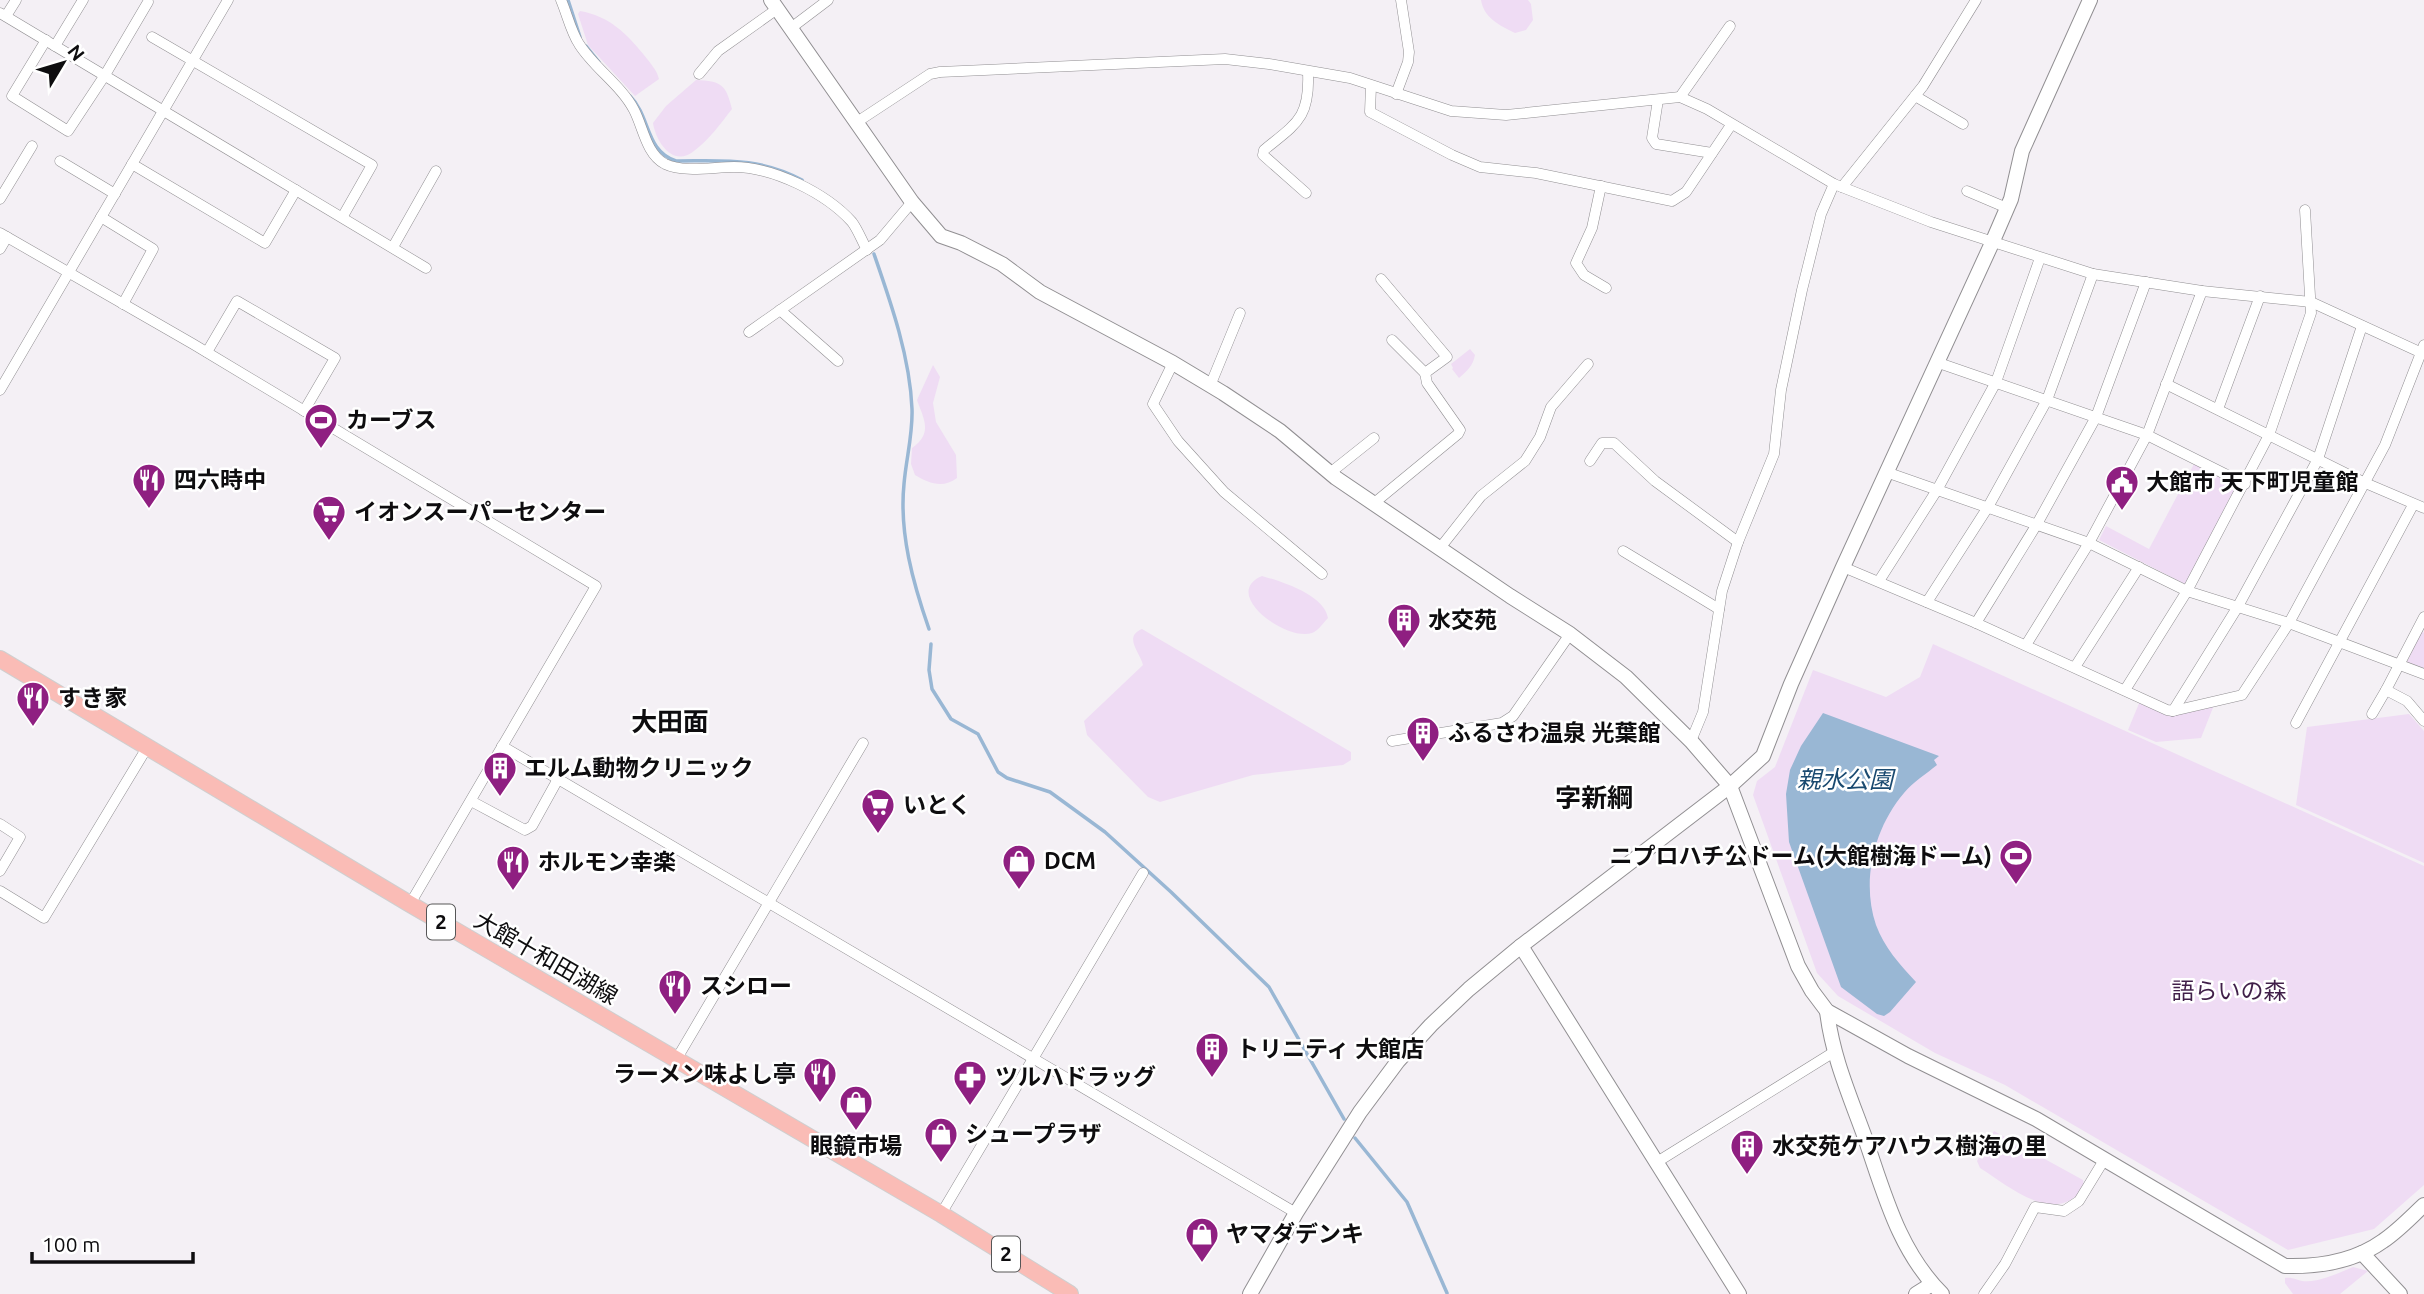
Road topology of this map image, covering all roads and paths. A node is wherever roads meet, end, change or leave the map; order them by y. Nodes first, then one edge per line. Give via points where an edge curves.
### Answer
1 (16, 0) edge
2 (83, 0) edge
3 (228, 0) edge
4 (561, 0) edge
5 (828, 0) edge
6 (1401, 0) edge
7 (1976, 0) edge
8 (2090, 0) edge
9 (148, 2) dead end
10 (774, 4) edge
11 (3, 15) edge
12 (1730, 26) dead end
13 (791, 28) junction
14 (152, 37) dead end
15 (46, 40) junction
16 (55, 46) junction
17 (193, 60) junction
18 (1308, 72) junction
19 (699, 74) dead end
20 (105, 75) junction
21 (1371, 86) junction
22 (1396, 94) junction
23 (1915, 96) junction
24 (1679, 97) junction
25 (1658, 100) junction
26 (163, 111) junction
27 (857, 122) junction
28 (1963, 124) dead end
29 (1731, 125) junction
30 (32, 146) dead end
31 (1712, 153) junction
32 (60, 161) dead end
33 (132, 164) junction
34 (436, 171) dead end
35 (1838, 185) junction
36 (1601, 186) junction
37 (296, 190) junction
38 (1967, 191) dead end
39 (1306, 193) dead end
40 (115, 194) junction
41 (0, 199) edge
42 (912, 202) junction
43 (2007, 208) junction
44 (2305, 210) dead end
45 (343, 216) junction
46 (101, 217) junction
47 (3, 235) edge
48 (1992, 243) junction
49 (393, 247) junction
50 (0, 249) edge
51 (867, 250) junction
52 (2040, 258) junction
53 (426, 268) dead end
54 (68, 273) junction
55 (2093, 274) junction
56 (1381, 279) dead end
57 (2146, 282) junction
58 (1606, 288) dead end
59 (2203, 291) junction
60 (2260, 296) junction
61 (2311, 302) junction
62 (123, 304) junction
63 (780, 310) junction
64 (1240, 313) dead end
65 (2362, 326) junction
66 (749, 332) dead end
67 (1392, 340) dead end
68 (2423, 350) edge
69 (207, 352) junction
70 (838, 361) dead end
71 (1936, 362) junction
72 (1173, 363) junction
73 (1588, 363) dead end
74 (1425, 373) junction
75 (1996, 383) junction
76 (2166, 384) junction
77 (1210, 386) junction
78 (0, 390) edge
79 (2047, 400) junction
80 (2218, 410) junction
81 (304, 411) junction
82 (2096, 417) junction
83 (2147, 435) junction
84 (2269, 435) junction
85 (1374, 438) dead end
86 (2318, 459) junction
87 (1590, 461) dead end
88 (1886, 472) junction
89 (1330, 473) junction
90 (2363, 482) junction
91 (2245, 484) junction
92 (1937, 490) junction
93 (1373, 504) junction
94 (1988, 507) junction
95 (2419, 507) edge
96 (2037, 524) junction
97 (1738, 542) junction
98 (2089, 543) junction
99 (1440, 548) junction
100 (1623, 551) dead end
101 (1843, 567) junction
102 (2139, 567) junction
103 (1322, 574) dead end
104 (1879, 581) junction
105 (2186, 591) junction
106 (1927, 602) junction
107 (2237, 608) junction
108 (1719, 609) junction
109 (2424, 617) edge
110 (1976, 623) junction
111 (2289, 623) junction
112 (1570, 634) junction
113 (2339, 642) junction
114 (2026, 645) junction
115 (0, 659) edge
116 (2399, 665) junction
117 (2075, 667) junction
118 (2424, 674) edge
119 (2124, 690) junction
120 (2386, 690) junction
121 (2173, 711) junction
122 (2372, 714) dead end
123 (2424, 721) edge
124 (2296, 723) dead end
125 (1392, 741) dead end
126 (1690, 741) junction
127 (863, 743) dead end
128 (148, 746) junction
129 (502, 746) junction
130 (558, 779) junction
131 (1730, 786) junction
132 (471, 801) junction
133 (0, 824) edge
134 (0, 871) edge
135 (1143, 873) dead end
136 (0, 891) edge
137 (768, 903) junction
138 (410, 904) junction
139 (1521, 946) junction
140 (1827, 1011) junction
141 (1834, 1052) junction
142 (676, 1060) junction
143 (1033, 1060) junction
144 (2104, 1160) junction
145 (1657, 1163) junction
146 (2424, 1205) edge
147 (1296, 1213) junction
148 (941, 1214) junction
149 (2362, 1254) junction
150 (1937, 1289) edge
151 (1070, 1294) edge
152 (1250, 1294) edge
153 (1739, 1294) edge
154 (1916, 1294) edge
155 (1984, 1294) edge
156 (2400, 1294) edge

1 - 11 street
2 - 16 street
3 - 17 street
4 - 51 street via 579,44 633,107 656,158 680,168 739,167 791,180 842,213
5 - 13 street
6 - 22 street via 1409,52
7 - 23 street
8 - 43 street via 2022,151
9 - 20 street
10 - 13 street
10 - 19 street via 718,51
11 - 15 street
12 - 24 street
13 - 27 street
14 - 17 street
15 - 16 street
15 - 20 street via 12,96 68,131
16 - 20 street
17 - 26 street
17 - 45 street via 372,165
18 - 21 street
18 - 27 street via 1225,59 940,72
18 - 39 street via 1306,109 1263,155
20 - 26 street
21 - 22 street
21 - 36 street via 1370,113 1452,155 1480,167
22 - 25 street via 1451,111 1506,115
23 - 28 street
23 - 35 street
24 - 25 street
24 - 29 street
25 - 31 street via 1652,138 1656,144
26 - 33 street
26 - 37 street
27 - 42 street
29 - 31 street
29 - 35 street
30 - 41 street
31 - 36 street via 1686,192 1672,201
32 - 40 street
33 - 37 street via 265,243
33 - 40 street
34 - 49 street
35 - 48 street
35 - 97 street via 1821,214 1802,290 1781,390 1774,454
36 - 58 street via 1592,228 1576,264 1584,275
37 - 45 street
38 - 43 street
40 - 46 street
42 - 51 street
42 - 72 street via 941,236 1002,264 1040,292
43 - 48 street
44 - 61 street
45 - 49 street
46 - 54 street
46 - 62 street via 153,249
47 - 50 street
47 - 54 street
48 - 52 street
48 - 71 street
49 - 53 street
51 - 63 street
52 - 55 street
52 - 75 street
54 - 62 street
54 - 78 street
55 - 57 street
55 - 79 street
56 - 74 street via 1447,357
57 - 59 street
57 - 82 street
59 - 60 street
59 - 76 street
60 - 61 street
60 - 80 street
61 - 65 street
61 - 84 street
62 - 69 street
63 - 66 street
63 - 70 street
64 - 77 street
65 - 68 street
65 - 86 street
67 - 74 street
68 - 90 street via 2385,445
69 - 81 street
69 - 81 street via 237,301 335,358
71 - 75 street
71 - 88 street
72 - 77 street
72 - 103 street via 1153,404 1178,441 1224,492
73 - 99 street via 1551,407 1525,461 1481,496
74 - 93 street via 1427,383 1460,430
75 - 79 street
75 - 92 street
76 - 80 street
76 - 83 street
77 - 89 street via 1280,431
79 - 82 street
79 - 94 street
80 - 84 street
81 - 129 street via 596,586
82 - 83 street
82 - 96 street
83 - 91 street
83 - 98 street
84 - 86 street
84 - 91 street
85 - 89 street
86 - 90 street
86 - 107 street
87 - 97 street via 1602,443 1614,443 1655,481
88 - 92 street
88 - 101 street
89 - 93 street
90 - 95 street
90 - 111 street
91 - 105 street
92 - 94 street
92 - 104 street
93 - 99 street
94 - 96 street
94 - 106 street
95 - 113 street
96 - 98 street
96 - 110 street
97 - 108 street
98 - 102 street
98 - 114 street
99 - 112 street
100 - 108 street
101 - 104 street
101 - 131 street via 1762,756
102 - 105 street
102 - 117 street
104 - 106 street
105 - 107 street
105 - 119 street
106 - 110 street
107 - 111 street
107 - 121 street
108 - 126 street via 1703,712
109 - 116 street
110 - 114 street
111 - 113 street
111 - 121 street via 2242,695
112 - 125 street via 1513,716 1502,723
112 - 126 street via 1626,677
113 - 116 street
113 - 124 street
114 - 117 street
115 - 128 main road, 大館十和田湖線 / 2
116 - 118 street
116 - 120 street
117 - 119 street
119 - 121 street
120 - 122 street
120 - 123 street via 2407,701
126 - 131 street
127 - 137 street
128 - 136 street via 44,918
128 - 138 main road, 大館十和田湖線 / 2
129 - 130 street
129 - 132 street
130 - 132 street via 525,831
130 - 137 street
131 - 139 street
131 - 140 street via 1798,966
132 - 138 street
133 - 134 street via 20,837
135 - 143 street
137 - 142 street
137 - 143 street
138 - 142 main road, 大館十和田湖線 / 2
139 - 145 street
139 - 147 street via 1469,989 1398,1062 1360,1112
140 - 141 street
140 - 144 street via 2036,1119
141 - 145 street
141 - 150 street via 1899,1235
142 - 148 main road, 大館十和田湖線 / 2
143 - 147 street
143 - 148 street
144 - 149 street via 2285,1266 2315,1267
144 - 155 street via 2079,1201 2064,1211 2035,1207 2006,1264
145 - 153 street
146 - 149 street
147 - 152 street
148 - 151 main road, 大館十和田湖線 / 2
149 - 156 street
150 - 154 street

